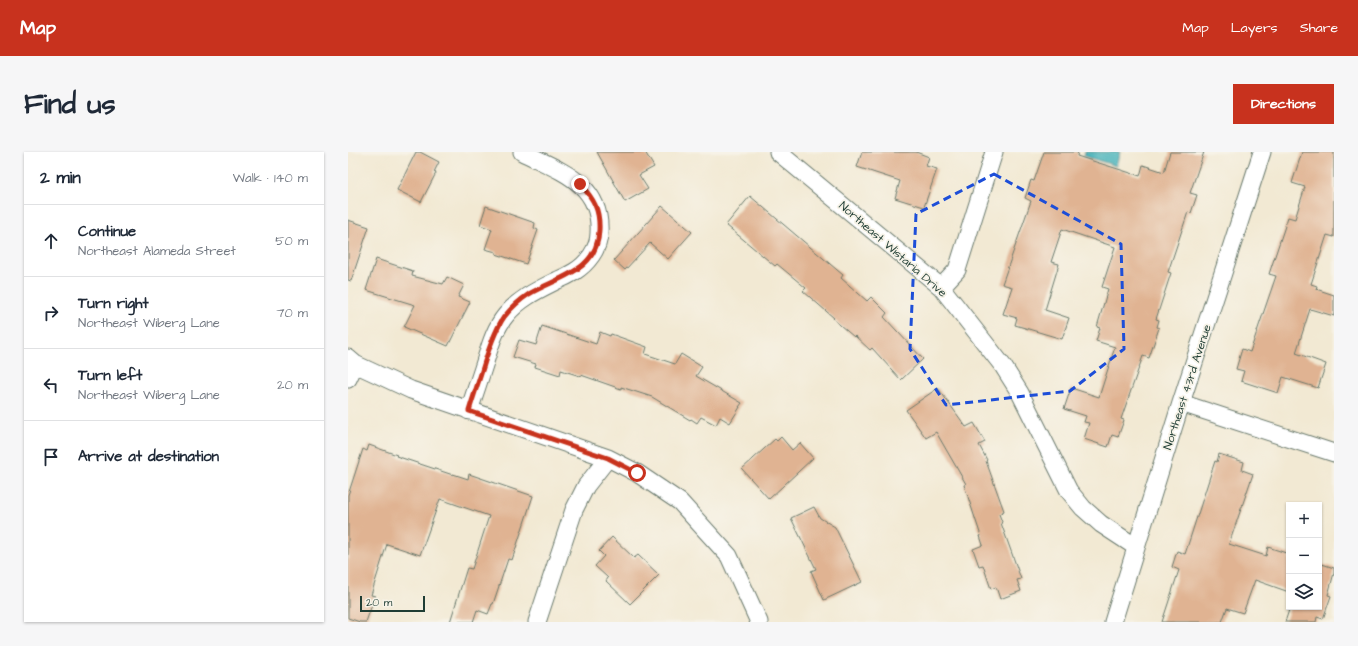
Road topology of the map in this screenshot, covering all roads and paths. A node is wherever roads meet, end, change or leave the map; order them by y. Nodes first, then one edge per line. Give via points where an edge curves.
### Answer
1 (522, 152) edge
2 (778, 152) edge
3 (994, 152) edge
4 (1262, 152) edge
5 (941, 288) junction
6 (350, 367) edge
7 (1181, 403) junction
8 (469, 411) junction
9 (1334, 453) edge
10 (608, 458) junction
11 (1136, 547) junction
12 (537, 622) edge
13 (759, 622) edge
14 (1113, 622) edge

1 - 8 street via 568,175 585,189 595,203 600,219 599,236 596,249 586,263 574,272 530,294 505,316 494,335
2 - 5 street, Northeast Wistaria Drive
3 - 5 street via 956,270
4 - 7 street, Northeast 43rd Avenue
5 - 11 street, Northeast Wistaria Drive via 1003,366 1020,393 1069,491 1101,524
6 - 8 street
7 - 9 street
7 - 11 street, Northeast 43rd Avenue
8 - 10 street
10 - 12 street via 586,486 574,510
10 - 13 street via 637,473 680,502 729,556
11 - 14 street, Northeast 43rd Avenue

